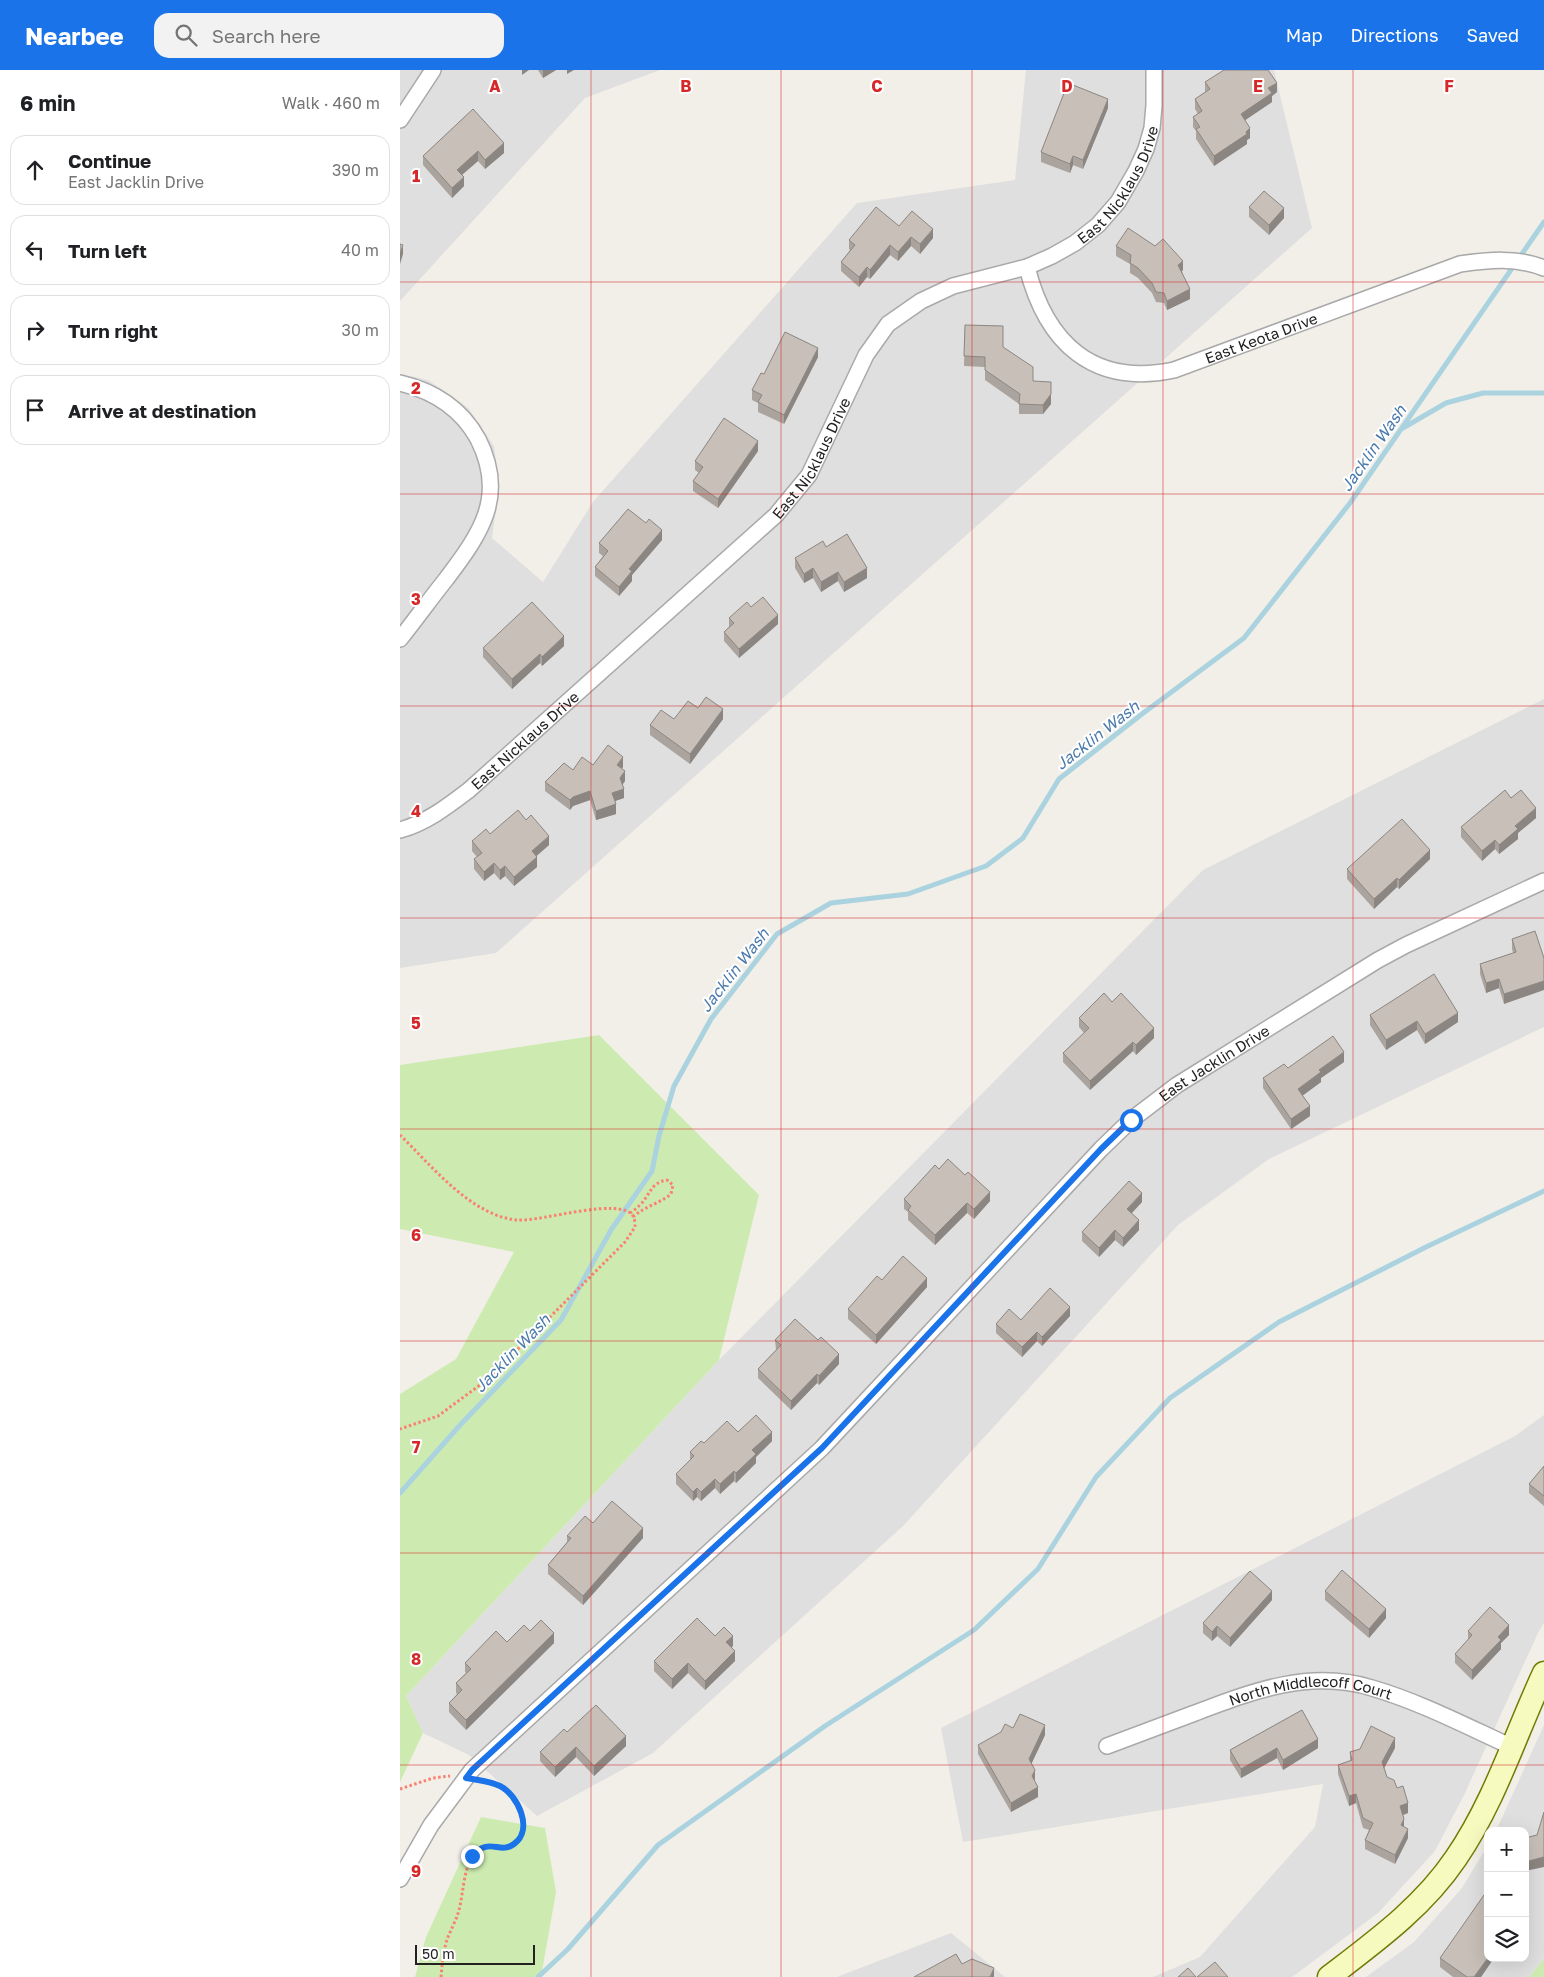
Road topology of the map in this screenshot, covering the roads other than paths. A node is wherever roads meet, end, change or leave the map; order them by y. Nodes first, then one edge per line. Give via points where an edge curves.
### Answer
1 (433, 70) edge
2 (1154, 70) edge
3 (400, 120) edge
4 (1027, 267) junction
5 (1544, 268) edge
6 (400, 383) edge
7 (400, 639) edge
8 (400, 830) edge
9 (1544, 881) edge
10 (1544, 1673) edge
11 (1107, 1746) dead end
12 (1512, 1747) junction
13 (400, 1879) edge
14 (1329, 1977) edge

1 - 3 street
2 - 4 street, East Nicklaus Drive via 1152,128 1136,171 1118,202 1098,225 1074,243
4 - 5 street, East Keota Drive via 1042,311 1067,345 1102,367 1127,374 1174,370 1460,264 1507,260
4 - 8 street, East Nicklaus Drive via 954,286 921,301 888,324 866,355 809,475 776,516 469,790 442,811
6 - 7 street via 432,393 459,413 472,427 485,452 490,478 486,517 476,537
9 - 13 street, East Jacklin Drive via 1378,960 1177,1084 1131,1120 822,1448 491,1752 466,1778 431,1826
10 - 12 street
11 - 12 street, North Middlecoff Court via 1252,1691 1294,1683 1331,1682 1380,1691
12 - 14 street via 1484,1812 1447,1870 1401,1921

